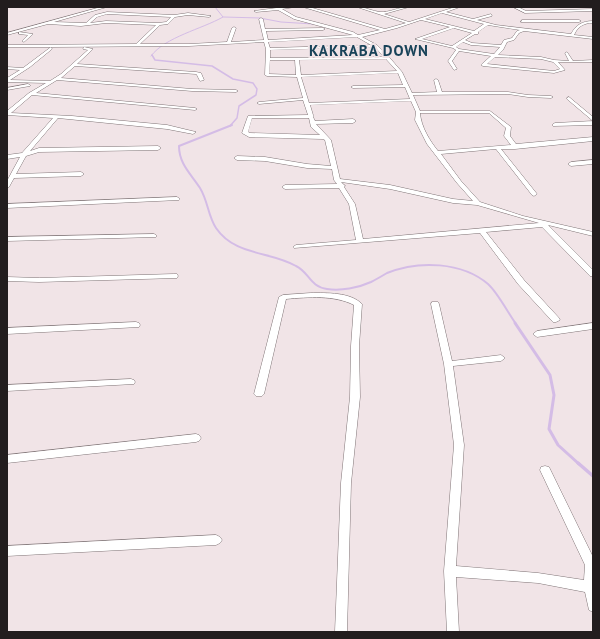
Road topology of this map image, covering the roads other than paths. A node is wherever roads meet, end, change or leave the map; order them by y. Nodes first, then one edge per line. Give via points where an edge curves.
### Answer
1 (104, 7) edge
2 (293, 7) edge
3 (305, 7) edge
4 (359, 7) edge
5 (407, 7) edge
6 (450, 7) edge
7 (458, 7) edge
8 (515, 7) edge
9 (586, 7) edge
10 (279, 9) junction
11 (592, 10) edge
12 (256, 11) dead end
13 (561, 11) junction
14 (442, 12) junction
15 (382, 14) junction
16 (491, 15) dead end
17 (174, 16) junction
18 (209, 16) dead end
19 (261, 19) dead end
20 (421, 19) junction
21 (473, 20) junction
22 (522, 21) dead end
23 (408, 22) junction
24 (581, 22) junction
25 (593, 22) edge
26 (48, 23) junction
27 (88, 23) junction
28 (158, 24) junction
29 (487, 24) junction
30 (456, 27) junction
31 (234, 28) dead end
32 (323, 29) dead end
33 (263, 30) junction
34 (383, 30) junction
35 (523, 30) junction
36 (13, 32) junction
37 (477, 33) junction
38 (7, 34) edge
39 (572, 35) junction
40 (357, 36) junction
41 (593, 38) edge
42 (265, 40) junction
43 (24, 41) dead end
44 (463, 41) junction
45 (229, 42) junction
46 (137, 45) junction
47 (376, 46) junction
48 (502, 46) junction
49 (453, 47) junction
50 (7, 48) edge
51 (51, 48) junction
52 (268, 49) junction
53 (458, 50) junction
54 (567, 53) dead end
55 (494, 55) junction
56 (388, 58) junction
57 (268, 59) junction
58 (297, 59) junction
59 (554, 61) junction
60 (593, 61) edge
61 (572, 62) junction
62 (74, 66) junction
63 (7, 68) edge
64 (24, 69) junction
65 (455, 69) dead end
66 (400, 72) junction
67 (299, 76) junction
68 (57, 79) junction
69 (7, 80) edge
70 (202, 80) dead end
71 (436, 80) dead end
72 (38, 82) junction
73 (51, 82) junction
74 (407, 86) junction
75 (353, 87) dead end
76 (7, 89) edge
77 (236, 91) dead end
78 (32, 94) junction
79 (410, 94) junction
80 (440, 94) junction
81 (551, 97) dead end
82 (570, 98) dead end
83 (304, 99) junction
84 (412, 100) junction
85 (259, 102) dead end
86 (307, 104) junction
87 (195, 109) dead end
88 (418, 112) junction
89 (8, 113) edge
90 (57, 116) junction
91 (312, 116) junction
92 (593, 120) edge
93 (353, 121) dead end
94 (312, 123) junction
95 (555, 125) dead end
96 (193, 132) dead end
97 (324, 137) junction
98 (593, 138) edge
99 (515, 147) junction
100 (158, 148) dead end
101 (498, 148) junction
102 (436, 152) junction
103 (26, 153) junction
104 (7, 157) edge
105 (237, 158) dead end
106 (593, 162) edge
107 (571, 164) dead end
108 (335, 168) junction
109 (81, 174) dead end
110 (12, 176) junction
111 (337, 180) junction
112 (8, 184) edge
113 (285, 186) dead end
114 (342, 186) junction
115 (534, 194) dead end
116 (176, 199) dead end
117 (478, 203) junction
118 (7, 206) edge
119 (541, 223) junction
120 (481, 230) junction
121 (593, 234) edge
122 (154, 236) dead end
123 (7, 239) edge
124 (360, 241) junction
125 (296, 247) dead end
126 (593, 274) edge
127 (174, 276) dead end
128 (7, 279) edge
129 (435, 304) dead end
130 (556, 320) dead end
131 (136, 325) dead end
132 (593, 326) edge
133 (7, 331) edge
134 (537, 334) dead end
135 (501, 358) dead end
136 (448, 364) junction
137 (131, 382) dead end
138 (7, 388) edge
139 (259, 394) dead end
140 (196, 438) dead end
141 (7, 459) edge
142 (545, 470) dead end
143 (216, 540) dead end
144 (7, 552) edge
145 (450, 571) junction
146 (590, 587) junction
147 (593, 606) edge
148 (341, 632) edge
149 (453, 632) edge

1 - 26 street
2 - 10 street
3 - 34 street
4 - 15 street
5 - 15 street
6 - 23 street
7 - 14 street
8 - 13 street via 523,12
9 - 11 street
10 - 12 street
10 - 40 street via 295,18 334,27
11 - 13 street
13 - 24 street
14 - 20 street
14 - 21 street
15 - 23 street
16 - 21 street
17 - 18 street
17 - 27 street via 107,13 96,16
17 - 28 street via 168,23
19 - 33 street
20 - 30 street
20 - 34 street
21 - 29 street
22 - 24 street
23 - 34 street
24 - 25 street
24 - 39 street via 582,25 576,27
26 - 27 street
26 - 36 street
27 - 28 street
28 - 46 street
29 - 35 street
29 - 37 street
30 - 37 street
30 - 49 street via 417,39
31 - 45 street
32 - 33 street
33 - 42 street
34 - 40 street
35 - 39 street
35 - 48 street via 513,39 505,41
36 - 38 street
36 - 43 street via 30,34
37 - 44 street
39 - 41 street
40 - 42 street
40 - 47 street
42 - 45 street
42 - 52 street
44 - 48 street
44 - 49 street
45 - 46 street
46 - 50 street
47 - 52 street
47 - 56 street
48 - 55 street
49 - 53 street
50 - 51 street
51 - 62 street via 91,49
51 - 64 street
52 - 57 street
53 - 55 street
53 - 65 street via 450,61
54 - 61 street
55 - 59 street
55 - 59 street via 482,64 554,72 563,70
56 - 58 street
56 - 66 street
57 - 58 street
57 - 67 street via 265,73 267,75
58 - 67 street
59 - 61 street
60 - 61 street
62 - 68 street
62 - 70 street via 199,74
63 - 64 street
64 - 69 street
66 - 67 street
66 - 74 street
67 - 83 street
68 - 73 street
68 - 77 street
69 - 72 street
71 - 80 street
72 - 73 street
72 - 76 street
73 - 78 street via 36,86
74 - 75 street
74 - 79 street
78 - 87 street
78 - 89 street
79 - 80 street
79 - 84 street
80 - 81 street via 508,93
82 - 92 street
83 - 85 street
83 - 86 street
84 - 86 street
84 - 88 street
86 - 91 street
88 - 99 street via 490,112 509,128 506,136
88 - 102 street via 418,120
89 - 90 street
90 - 96 street
90 - 103 street
91 - 94 street
91 - 97 street via 250,117 245,133
92 - 95 street
93 - 94 street
94 - 97 street via 316,131
97 - 108 street via 328,140
98 - 99 street
99 - 101 street
100 - 103 street via 44,149
101 - 102 street
101 - 115 street
102 - 117 street
103 - 104 street
103 - 110 street
105 - 108 street
106 - 107 street
108 - 111 street
109 - 110 street
110 - 112 street
111 - 114 street
111 - 117 street via 390,187 453,201
113 - 114 street
114 - 124 street via 352,204
116 - 118 street
117 - 119 street via 487,208
119 - 120 street
119 - 121 street
119 - 126 street
120 - 124 street
120 - 130 street via 521,282
122 - 123 street
124 - 125 street
127 - 128 street
129 - 136 street
131 - 133 street
132 - 134 street
135 - 136 street
136 - 145 street via 459,445
137 - 138 street
139 - 148 street via 283,297 307,294 350,298 358,304 354,346 355,398 346,483
140 - 141 street
142 - 146 street via 591,565
143 - 144 street
145 - 146 street via 538,578
145 - 149 street
146 - 147 street

